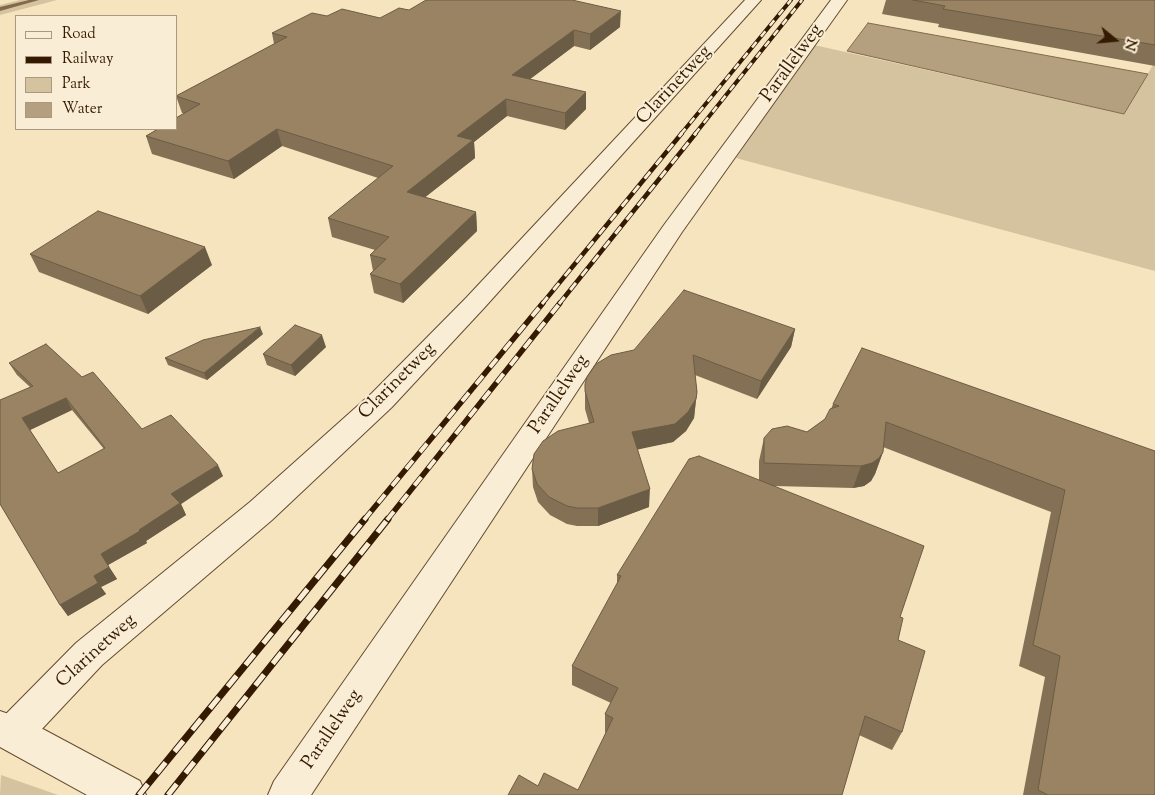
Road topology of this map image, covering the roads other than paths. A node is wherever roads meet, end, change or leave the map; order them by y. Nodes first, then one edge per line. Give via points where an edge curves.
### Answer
1 (753, 0) edge
2 (839, 0) edge
3 (7, 731) edge
4 (126, 795) edge
5 (288, 795) edge

1 - 3 street, Clarinetweg via 382,400 261,511 89,654
2 - 5 street, Parallelweg via 672,230
3 - 4 street

